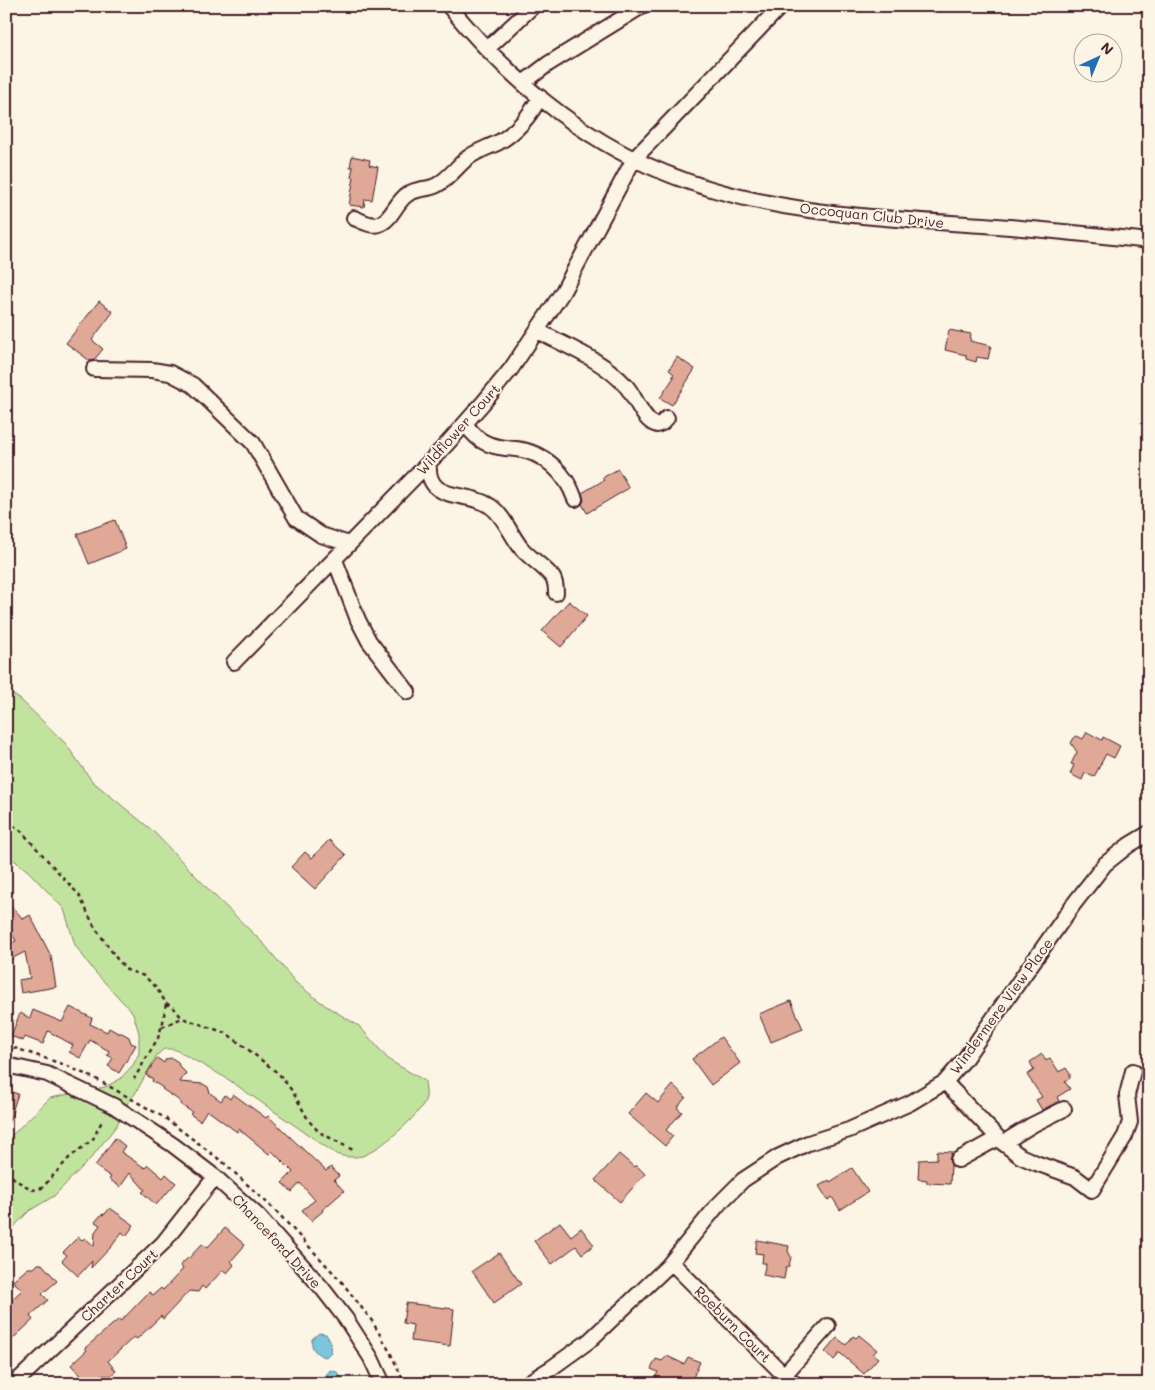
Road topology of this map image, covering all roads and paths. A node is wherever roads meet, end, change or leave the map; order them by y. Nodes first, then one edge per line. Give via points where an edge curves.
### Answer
1 (449, 6) edge
2 (533, 6) edge
3 (642, 6) edge
4 (781, 6) edge
5 (487, 48) junction
6 (523, 82) junction
7 (540, 97) junction
8 (634, 159) junction
9 (354, 218) dead end
10 (1149, 241) edge
11 (538, 331) junction
12 (94, 369) dead end
13 (667, 418) dead end
14 (465, 424) junction
15 (429, 462) junction
16 (575, 499) dead end
17 (350, 544) junction
18 (334, 560) junction
19 (556, 593) dead end
20 (234, 662) dead end
21 (408, 692) dead end
22 (6, 821) edge
23 (1149, 833) edge
24 (166, 1003) junction
25 (182, 1018) junction
26 (161, 1028) junction
27 (6, 1065) edge
28 (1133, 1071) dead end
29 (134, 1079) dead end
30 (945, 1082) junction
31 (1064, 1108) dead end
32 (102, 1122) dead end
33 (1000, 1141) junction
34 (353, 1150) dead end
35 (958, 1160) dead end
36 (6, 1171) edge
37 (215, 1177) junction
38 (672, 1263) junction
39 (828, 1326) dead end
40 (790, 1381) edge
41 (14, 1384) edge
42 (383, 1384) edge
43 (526, 1384) edge

1 - 5 street, Occoquan Club Drive
2 - 5 street
3 - 6 street
4 - 8 street, Wildflower Court
5 - 6 street, Occoquan Club Drive
6 - 7 street, Occoquan Club Drive
7 - 8 street, Occoquan Club Drive via 575,125
7 - 9 street via 533,111 512,134 466,159 444,181 406,195 382,224 369,225
8 - 10 street, Occoquan Club Drive via 664,173 719,191 816,211 1066,231
8 - 11 street, Wildflower Court
11 - 13 street via 603,364 628,388 648,420 657,425
11 - 14 street, Wildflower Court
12 - 17 street via 152,370 170,373 193,385 253,443 296,518 320,535
14 - 15 street, Wildflower Court
14 - 16 street via 492,446 532,452 545,459 567,481
15 - 17 street, Wildflower Court
15 - 19 street via 431,481 438,489 482,501 499,514 522,548 553,578
17 - 18 street, Wildflower Court
18 - 20 street, Wildflower Court
18 - 21 street via 369,641
22 - 24 path via 20,830 79,895 94,926 117,959 127,970 144,976
23 - 30 street, Windermere View Place via 1106,864
24 - 25 path
24 - 26 path
25 - 26 path
25 - 34 path via 226,1033 245,1047 279,1074 309,1121 320,1132
26 - 29 path
27 - 37 street, Chanceford Drive via 47,1074 114,1106
28 - 33 street via 1127,1095 1130,1122 1092,1190 1075,1177 1020,1156
30 - 33 street
30 - 38 street, Windermere View Place via 910,1103 849,1130 808,1142 743,1180 717,1206
31 - 33 street
32 - 36 path via 92,1139 69,1158 42,1188 33,1190
33 - 35 street
37 - 41 street, Charter Court via 163,1243
37 - 42 street, Chanceford Drive via 258,1216 322,1288 371,1358
38 - 40 street, Roeburn Court
38 - 43 street, Windermere View Place via 589,1341
39 - 40 street

